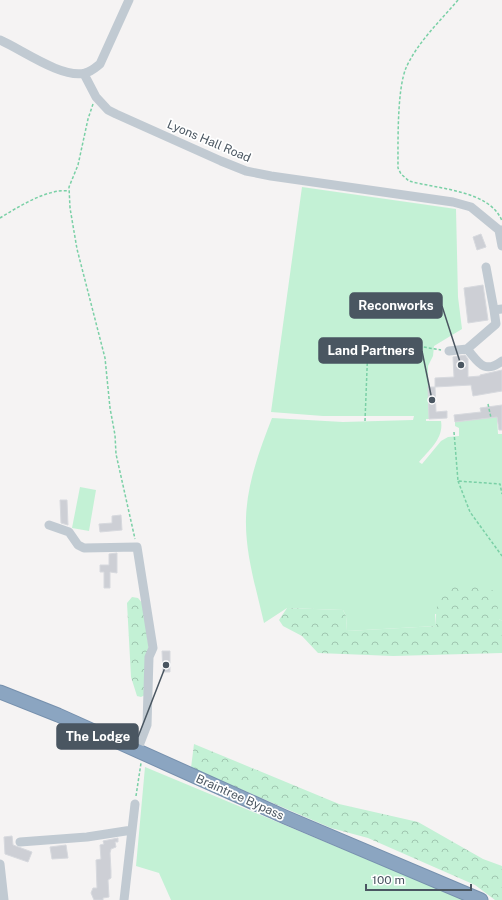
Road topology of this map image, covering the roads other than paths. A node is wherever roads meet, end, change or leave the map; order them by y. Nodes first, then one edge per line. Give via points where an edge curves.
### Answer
1 (129, 0) edge
2 (0, 40) edge
3 (84, 74) junction
4 (501, 227) edge
5 (502, 246) edge
6 (486, 267) dead end
7 (498, 310) edge
8 (467, 349) junction
9 (449, 351) road end
10 (502, 361) edge
11 (49, 525) dead end
12 (0, 692) edge
13 (140, 752) junction
14 (135, 804) road end
15 (132, 830) junction
16 (20, 842) dead end
17 (0, 864) edge
18 (4, 900) edge
19 (124, 900) edge
20 (481, 900) edge

1 - 3 street via 100,64
2 - 3 street via 66,72
3 - 4 street, Lyons Hall Road via 96,97 108,110 221,161 271,176 453,202 471,207
4 - 5 street
6 - 7 street
7 - 8 street via 496,324
8 - 9 street
8 - 10 street via 478,364 484,366
11 - 13 street via 69,532 78,545 84,548 137,547 153,648 149,657 147,725
12 - 13 highway, Braintree Bypass
13 - 20 highway, Braintree Bypass via 285,818
14 - 15 street
15 - 16 street via 87,837
15 - 19 street
17 - 18 street

